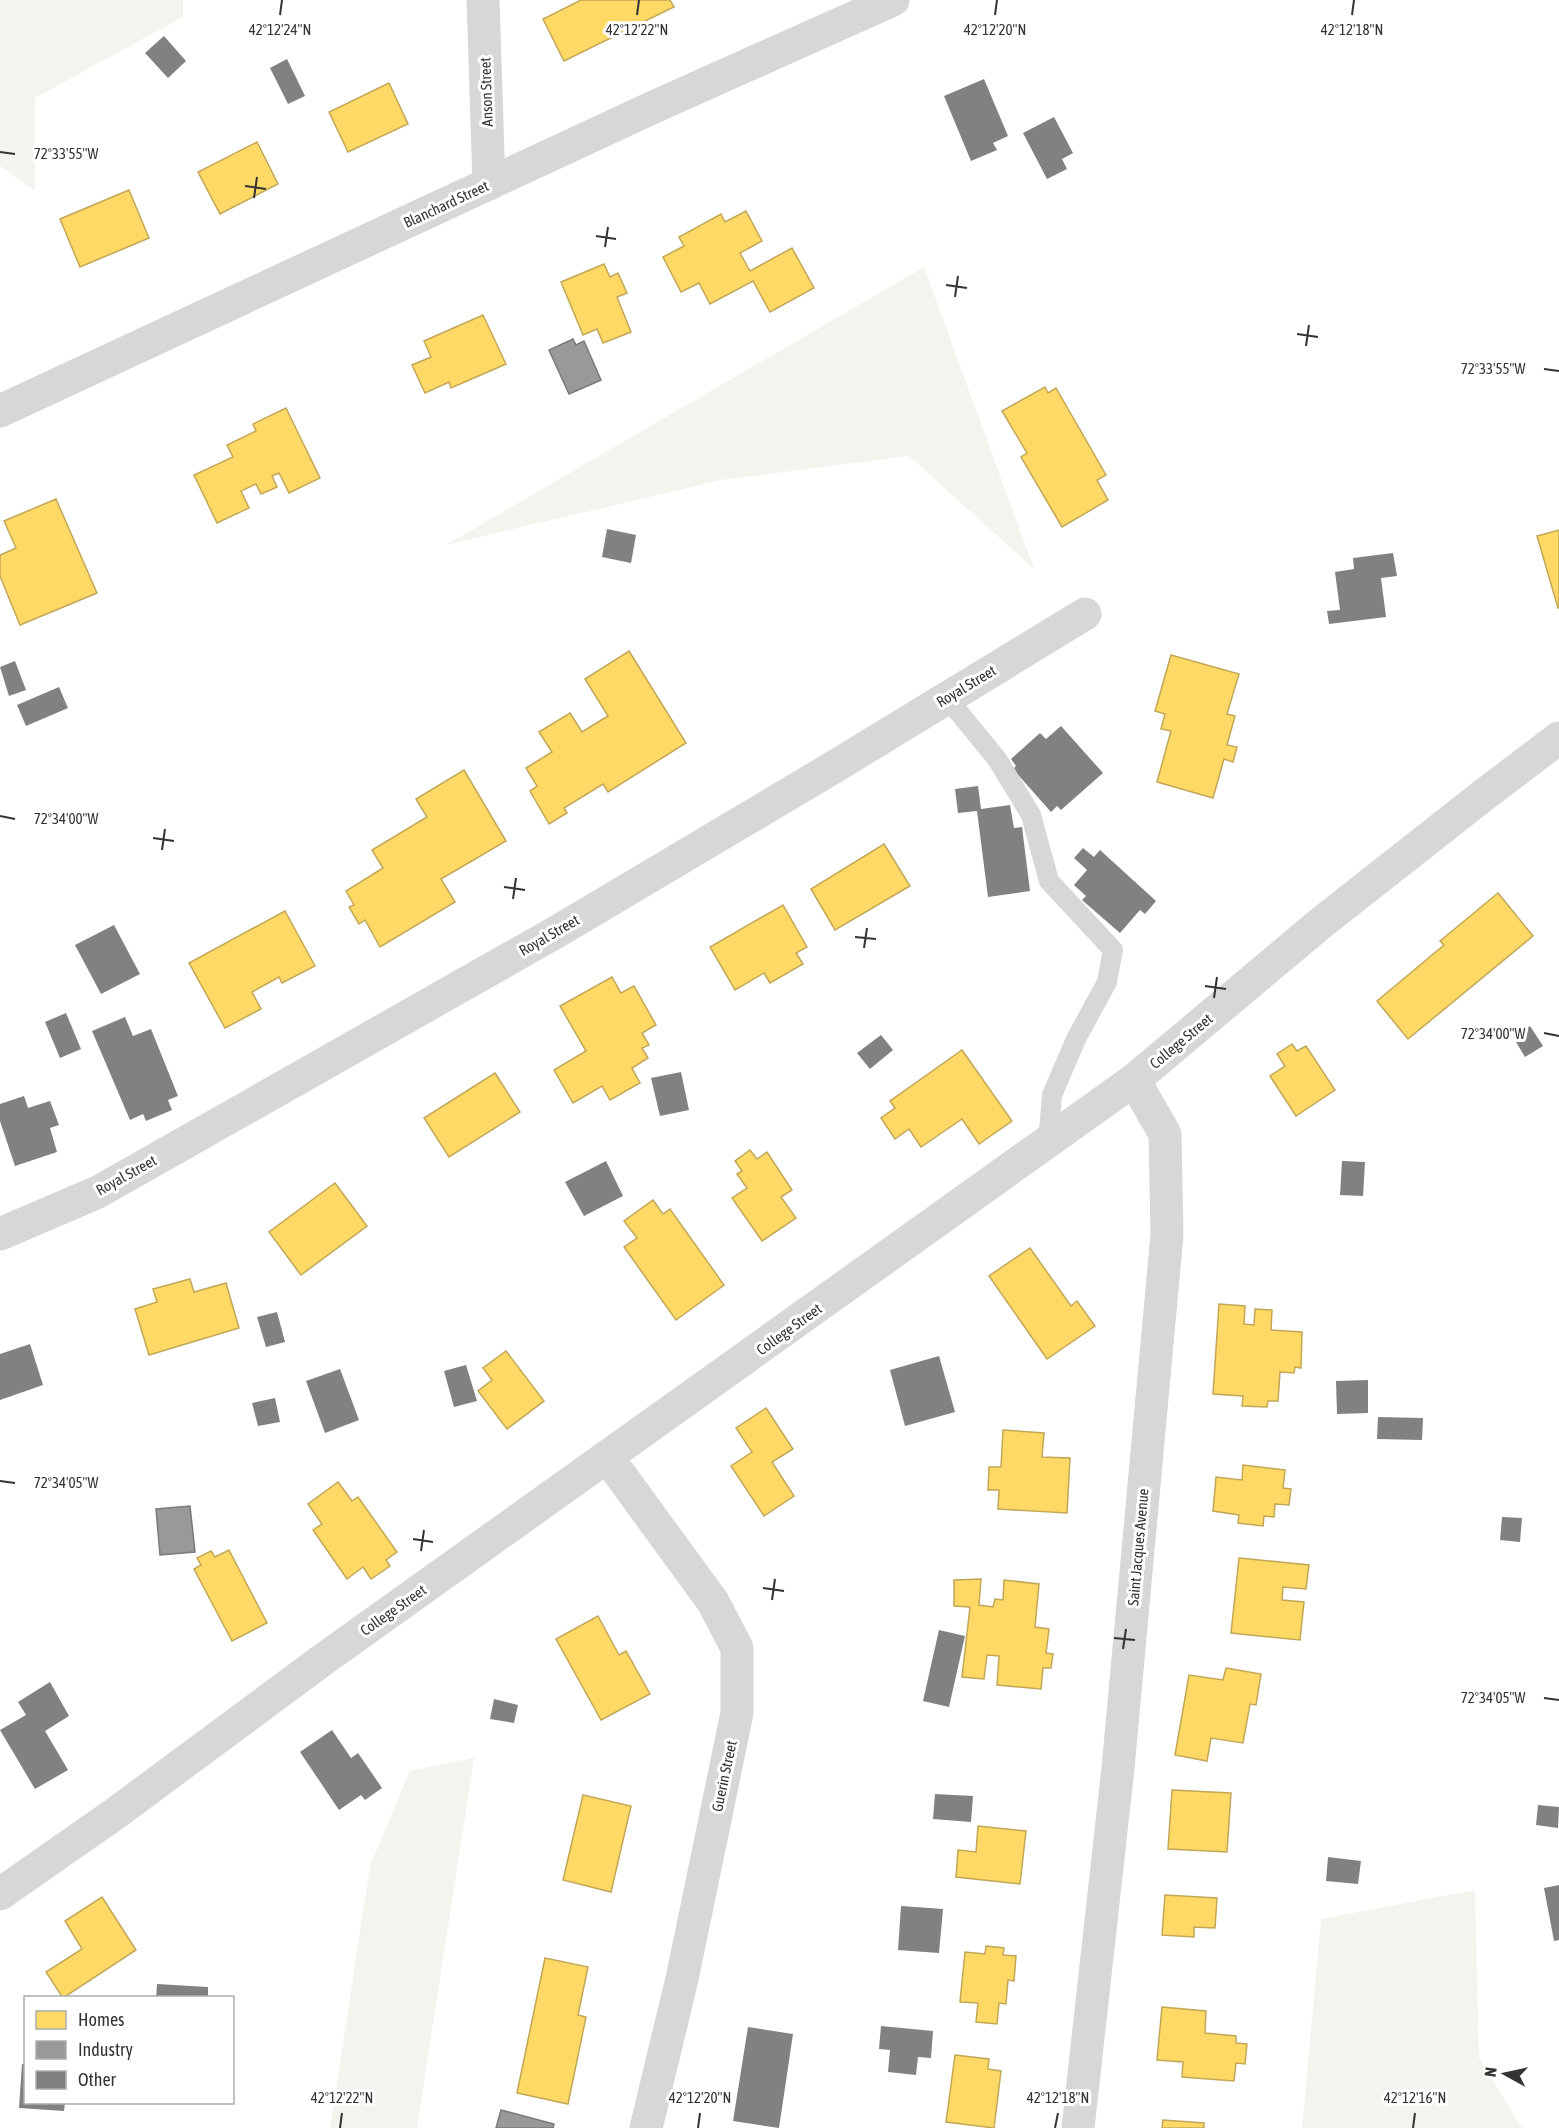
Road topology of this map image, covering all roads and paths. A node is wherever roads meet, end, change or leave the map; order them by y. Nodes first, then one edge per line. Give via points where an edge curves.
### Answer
1 (483, 0) edge
2 (893, 0) edge
3 (489, 184) junction
4 (0, 411) edge
5 (1085, 614) dead end
6 (947, 698) junction
7 (1559, 738) edge
8 (1134, 1080) junction
9 (1048, 1143) junction
10 (0, 1234) edge
11 (608, 1458) junction
12 (0, 1894) edge
13 (646, 2128) edge
14 (1078, 2128) edge

1 - 3 street, Anson Street
2 - 3 street, Blanchard Street
3 - 4 street, Blanchard Street
5 - 6 street, Royal Street
6 - 9 lane via 997,759 1031,815 1049,881 1113,950 1107,982 1052,1095
6 - 10 street, Royal Street via 558,931 98,1192
7 - 8 street, College Street via 1321,923
8 - 9 street, College Street
8 - 14 street, Saint Jacques Avenue via 1165,1134 1167,1235 1118,1768
9 - 11 street, College Street
11 - 12 street, College Street
11 - 13 street, Guerin Street via 713,1602 737,1648 737,1713 682,1978

